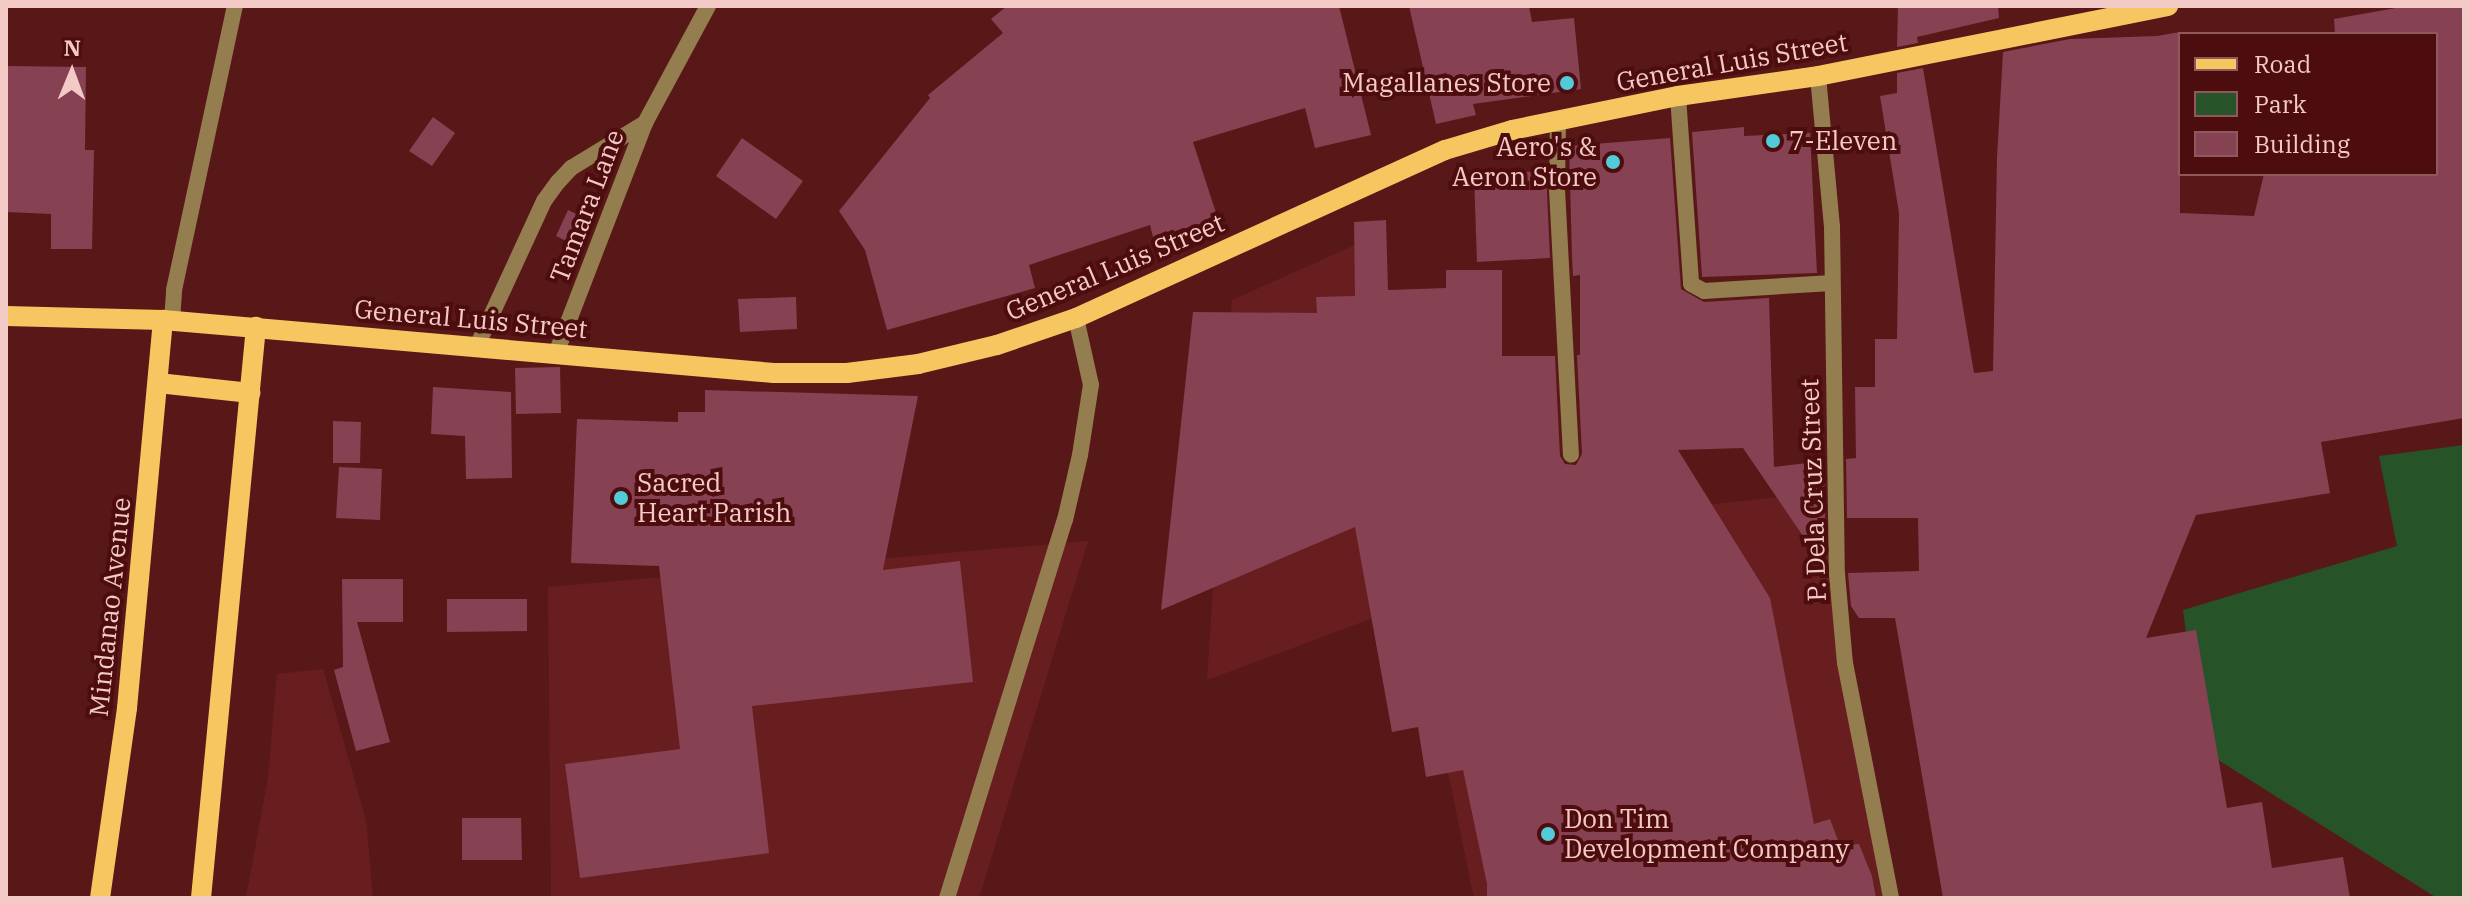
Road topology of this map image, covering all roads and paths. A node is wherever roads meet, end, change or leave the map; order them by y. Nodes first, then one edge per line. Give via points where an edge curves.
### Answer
1 (235, 6) edge
2 (708, 6) edge
3 (2168, 6) edge
4 (1818, 76) junction
5 (1678, 96) junction
6 (1558, 119) junction
7 (645, 123) junction
8 (1832, 283) junction
9 (6, 316) edge
10 (1076, 318) junction
11 (168, 320) junction
12 (256, 327) junction
13 (478, 344) junction
14 (557, 351) junction
15 (158, 383) junction
16 (250, 393) junction
17 (1571, 455) dead end
18 (100, 898) edge
19 (201, 898) edge
20 (947, 898) edge
21 (1891, 898) edge

1 - 11 street
2 - 7 street, Tamara Lane
3 - 4 main road, General Luis Street
4 - 5 main road, General Luis Street
4 - 8 street, P. Dela Cruz Street
5 - 6 main road, General Luis Street
5 - 8 street via 1691,284 1704,291
6 - 10 main road, General Luis Street via 1445,150
6 - 17 street
7 - 13 street, Tamara Lane via 571,168 558,182 544,201
7 - 14 street, Tamara Lane
8 - 21 street, P. Dela Cruz Street via 1837,574 1845,663
9 - 11 main road, General Luis Street
10 - 14 main road, General Luis Street via 918,364 847,373 679,366
10 - 20 street via 1091,385 1080,455 1065,520
11 - 12 main road, General Luis Street
11 - 15 main road, Mindanao Avenue
12 - 13 main road, General Luis Street
12 - 16 main road
13 - 14 main road, General Luis Street
15 - 16 main road
15 - 18 main road, Mindanao Avenue via 127,708
16 - 19 main road

